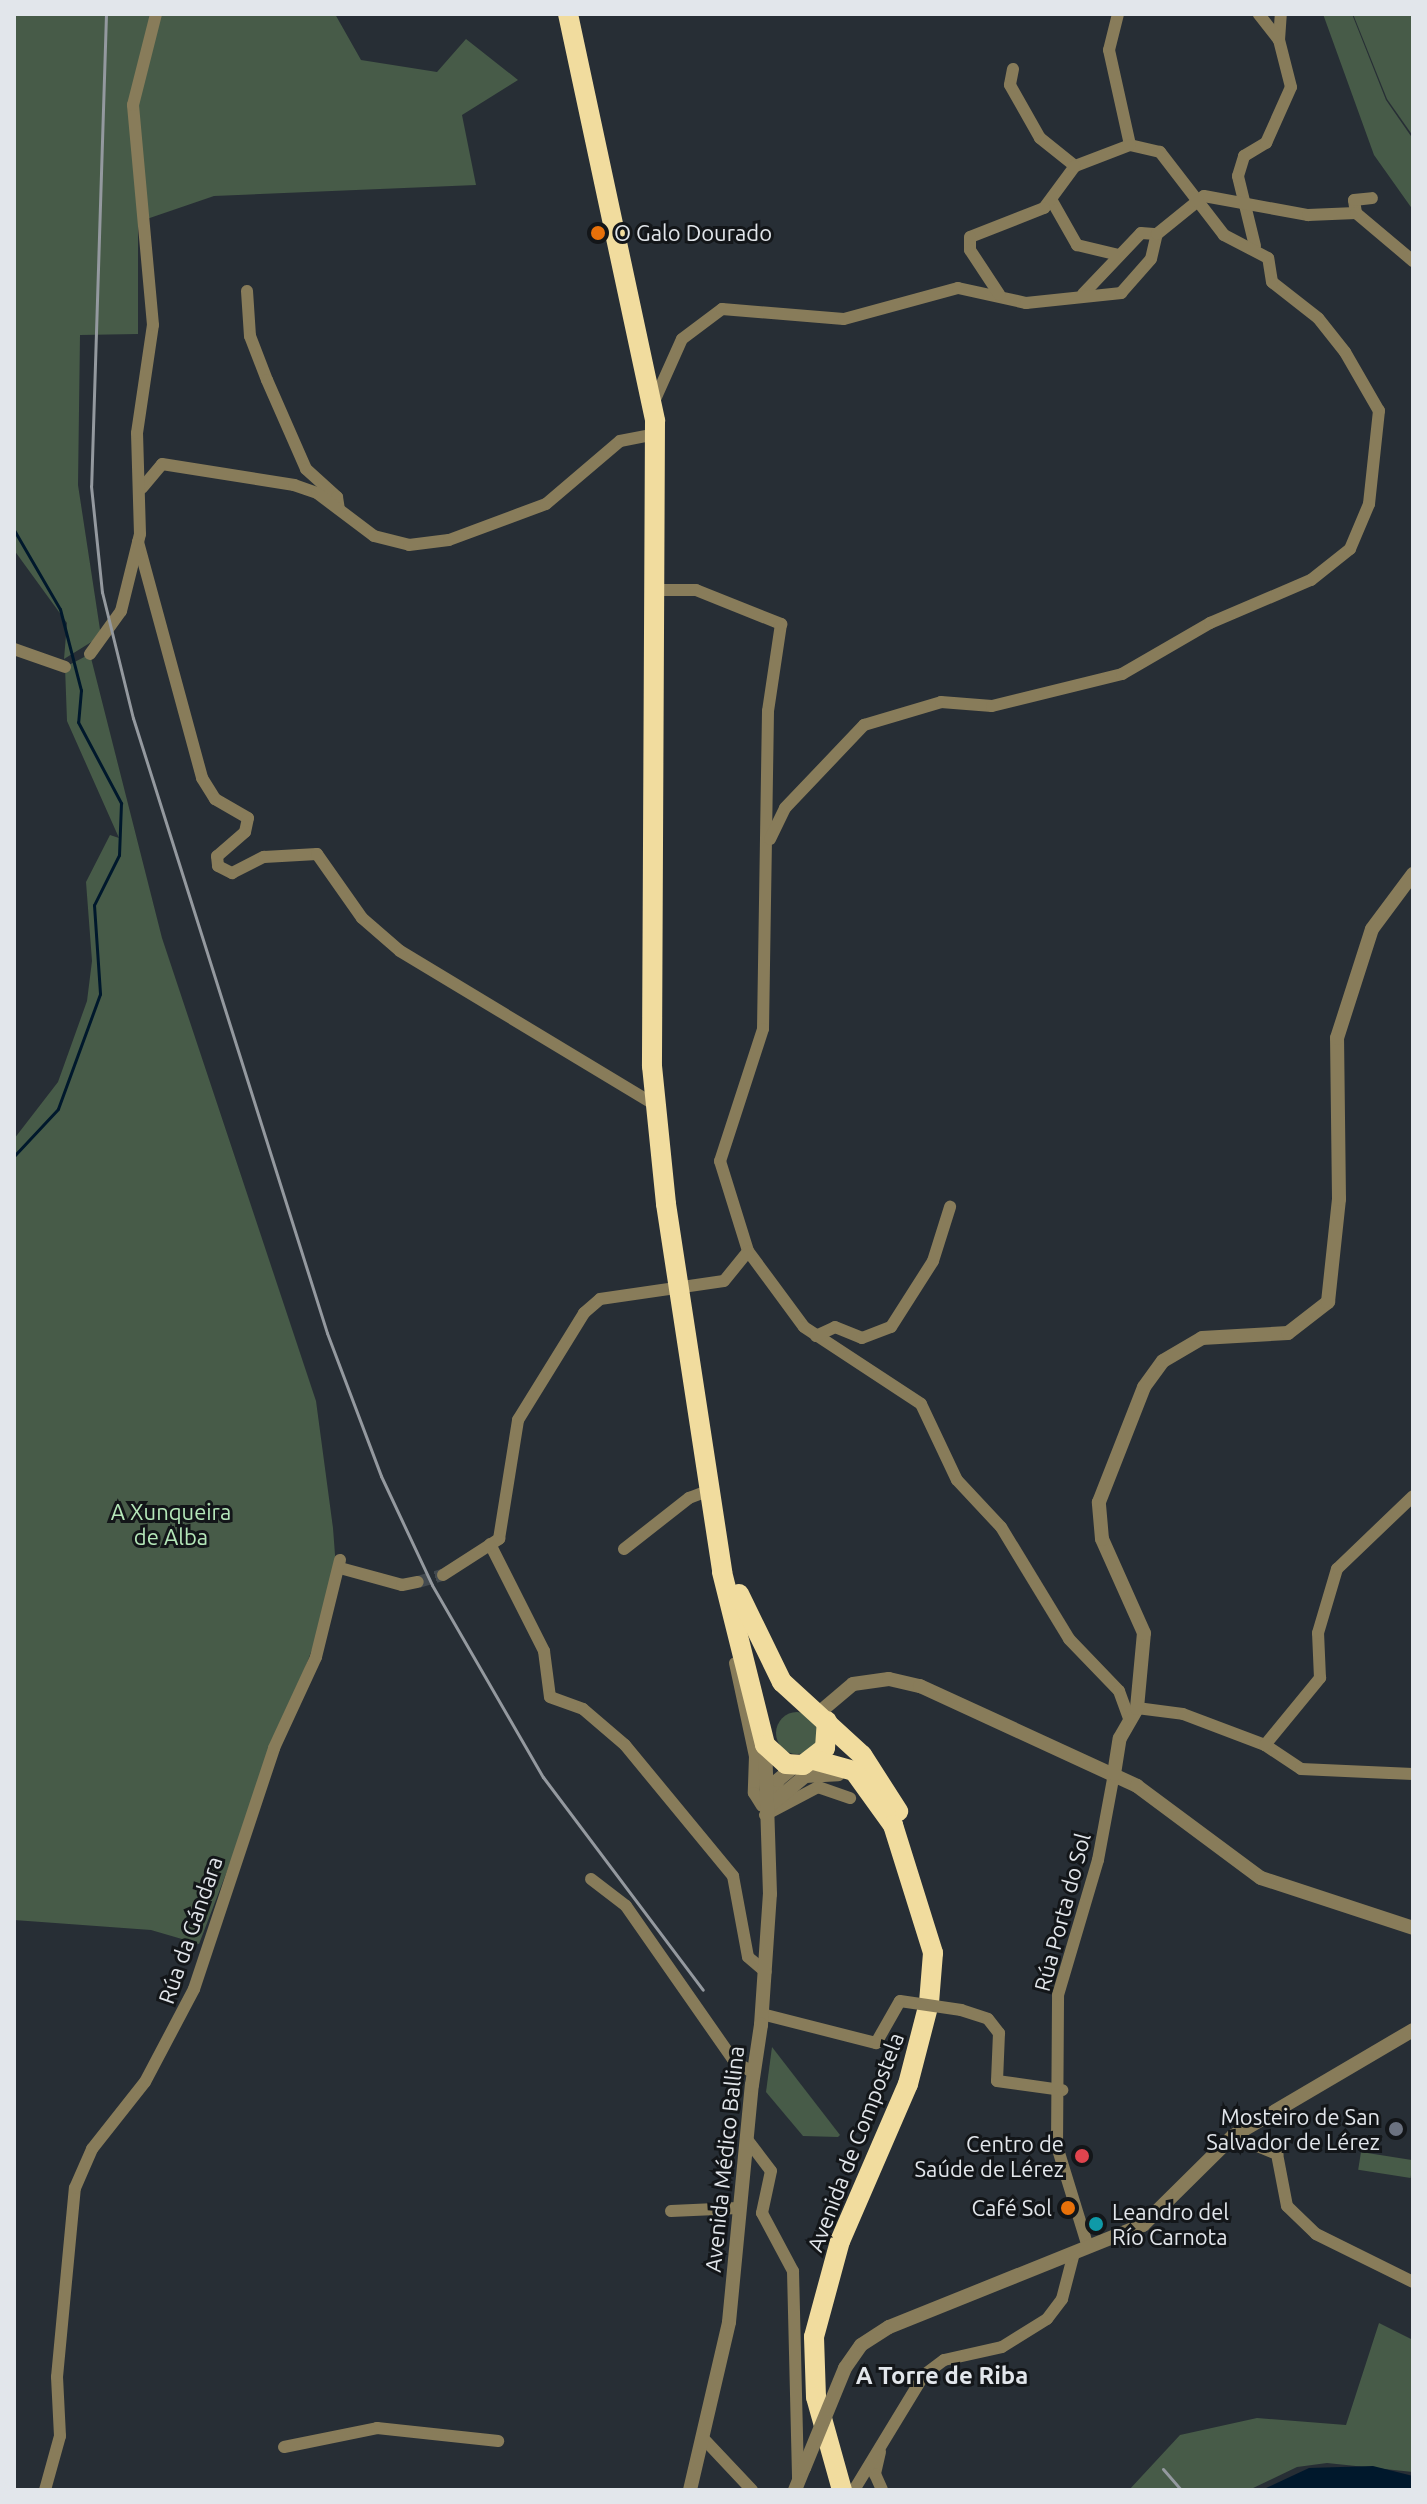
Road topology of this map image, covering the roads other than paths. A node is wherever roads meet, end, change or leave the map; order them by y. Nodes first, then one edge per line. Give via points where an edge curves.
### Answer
1 (156, 14) edge
2 (568, 14) edge
3 (1118, 14) edge
4 (1259, 14) edge
5 (1281, 14) edge
6 (1279, 40) junction
7 (1013, 69) dead end
8 (1130, 145) junction
9 (1075, 166) junction
10 (1372, 198) dead end
11 (1196, 200) junction
12 (1052, 201) junction
13 (1249, 204) junction
14 (1356, 213) junction
15 (1157, 234) junction
16 (1255, 246) junction
17 (1119, 255) junction
18 (1413, 261) edge
19 (247, 291) dead end
20 (999, 294) junction
21 (1083, 294) junction
22 (652, 406) junction
23 (655, 434) junction
24 (142, 488) junction
25 (339, 509) junction
26 (138, 542) junction
27 (654, 590) junction
28 (14, 649) edge
29 (90, 654) dead end
30 (65, 667) dead end
31 (770, 839) junction
32 (1413, 874) edge
33 (654, 1104) junction
34 (950, 1207) dead end
35 (748, 1251) junction
36 (679, 1286) junction
37 (816, 1336) junction
38 (1413, 1496) edge
39 (714, 1499) junction
40 (490, 1544) junction
41 (624, 1549) dead end
42 (443, 1575) tunnel mouth
43 (418, 1582) tunnel mouth
44 (732, 1613) junction
45 (802, 1700) junction
46 (1134, 1714) junction
47 (824, 1716) junction
48 (764, 1737) junction
49 (1265, 1745) junction
50 (805, 1763) junction
51 (1114, 1774) junction
52 (1413, 1774) edge
53 (868, 1786) junction
54 (850, 1798) dead end
55 (765, 1814) junction
56 (591, 1879) dead end
57 (1413, 1928) edge
58 (933, 1953) junction
59 (766, 1972) junction
60 (762, 2020) junction
61 (1413, 2030) edge
62 (753, 2079) junction
63 (1062, 2090) junction
64 (1233, 2136) junction
65 (746, 2138) junction
66 (738, 2208) junction
67 (671, 2211) dead end
68 (1081, 2250) junction
69 (1413, 2282) edge
70 (884, 2432) junction
71 (702, 2437) junction
72 (498, 2441) dead end
73 (284, 2447) dead end
74 (799, 2480) edge
75 (45, 2490) edge
76 (690, 2490) edge
77 (752, 2490) edge
78 (842, 2490) edge
79 (854, 2490) edge
80 (882, 2490) edge

1 - 24 street via 133,105 153,325 137,433
2 - 22 highway
3 - 8 street via 1109,50
4 - 6 street
5 - 6 street
6 - 13 street via 1291,87 1266,143 1244,156 1238,176
7 - 9 street via 1010,85 1040,138
8 - 9 street
8 - 11 street via 1160,152
9 - 12 street
10 - 14 street via 1354,200
11 - 13 street via 1218,194
11 - 15 street
11 - 16 street via 1224,235
12 - 17 street via 1077,245
12 - 20 street via 970,237 970,250
13 - 14 street via 1308,215
13 - 16 street
14 - 18 street
15 - 17 street via 1141,233
15 - 21 street via 1151,259 1121,293
16 - 31 street via 1268,258 1272,282 1318,318 1345,352 1379,411 1379,460 1350,549 1311,580 1210,623 1122,674 992,706 941,702 864,725 785,808
17 - 21 street
19 - 25 street via 250,336 267,380 306,469 337,497
20 - 21 street via 1026,303
20 - 22 street via 920,293 844,319 722,309 682,339
22 - 23 highway
23 - 25 street via 620,441 546,504 449,540 392,544
23 - 27 highway
24 - 25 street via 154,468 178,464 294,485
24 - 26 street
26 - 29 street via 121,611
26 - 33 street via 202,778 215,799 249,823 219,853 218,866 232,873 264,857 317,854 362,918 400,951
27 - 31 street via 696,590 781,624 768,711
27 - 33 highway
28 - 30 street
31 - 35 street via 760,1052 720,1161
32 - 46 street via 1372,929 1337,1038 1339,1199 1328,1302 1288,1333 1202,1338 1163,1361 1144,1387 1099,1502 1102,1539 1144,1633
33 - 36 highway
34 - 37 street via 933,1261 891,1327 862,1338 835,1327
35 - 36 street via 724,1281
35 - 37 street via 782,1305
36 - 39 highway
36 - 40 street via 600,1299 584,1313 518,1420 510,1501
37 - 46 street via 921,1404 957,1480 1001,1527 1069,1639
38 - 49 street via 1337,1569 1318,1633 1320,1678
39 - 41 street via 689,1498
39 - 44 highway
39 - 45 highway via 744,1610 782,1682
40 - 42 street
40 - 59 street via 544,1651 550,1697 583,1709 625,1745 733,1876 748,1957
43 - 75 street, Rúa da Gándara via 402,1585 340,1564 316,1657 274,1748 194,1989 145,2082 92,2149 75,2188 57,2377 60,2436
44 - 48 highway
44 - 55 street via 754,1793
45 - 47 highway
45 - 48 highway via 776,1707
46 - 49 street via 1173,1711
46 - 51 street
47 - 50 highway via 829,1739
47 - 51 street via 853,1684 905,1682
47 - 58 highway via 885,1786 915,1844
48 - 50 highway
48 - 55 street, Avenida Médico Ballina
49 - 52 street via 1301,1769
50 - 53 highway, Avenida de Compostela via 837,1762
50 - 55 street, Avenida Médico Ballina via 778,1780
51 - 57 street via 1261,1878
51 - 63 street, Rúa Porta do Sol via 1098,1860 1060,1980
53 - 55 street via 816,1773
53 - 58 highway, Avenida de Compostela via 916,1880
54 - 55 street via 818,1787
55 - 59 street, Avenida Médico Ballina
56 - 62 street via 626,1906 735,2062
58 - 78 highway, Avenida de Compostela via 929,2003 908,2084 840,2241 814,2337 816,2397
59 - 60 street, Avenida Médico Ballina
60 - 62 street, Avenida Médico Ballina, bridge
60 - 63 street, bridge via 876,2043 900,2001 961,2010 988,2019 999,2033 997,2081
61 - 64 street
62 - 65 street, Avenida Médico Ballina
63 - 68 street, Rúa Porta do Sol via 1057,2146
64 - 68 street via 1143,2225
64 - 69 street via 1277,2154 1281,2191 1299,2218 1339,2248
65 - 66 street, Avenida Médico Ballina
65 - 74 street via 771,2171 762,2213 793,2271
66 - 67 street
66 - 71 street, Avenida Médico Ballina via 729,2322
68 - 70 street via 1062,2299 1047,2319 1002,2347 930,2368
68 - 74 street, bridge via 878,2332 845,2368
70 - 79 street
70 - 80 street via 874,2469
71 - 76 street, Avenida Médico Ballina
71 - 77 street
72 - 73 street via 377,2428

